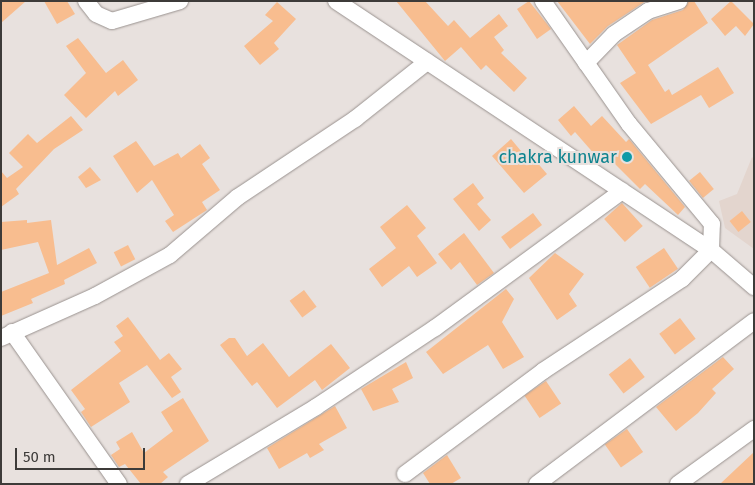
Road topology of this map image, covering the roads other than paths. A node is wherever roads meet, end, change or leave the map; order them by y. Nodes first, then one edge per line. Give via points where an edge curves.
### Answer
1 (86, 1) edge
2 (180, 1) edge
3 (336, 1) edge
4 (543, 1) edge
5 (679, 1) edge
6 (427, 62) junction
7 (586, 63) junction
8 (622, 191) junction
9 (711, 250) junction
10 (754, 287) edge
11 (754, 320) edge
12 (6, 335) edge
13 (754, 429) edge
14 (405, 474) dead end
15 (119, 484) edge
16 (188, 484) edge
17 (536, 484) edge
18 (678, 484) edge

1 - 2 street via 96,14 112,21
3 - 6 street
4 - 7 street
5 - 7 street via 648,11 614,34
6 - 8 street
6 - 12 street via 355,119 238,197 170,255 96,296
7 - 9 street via 629,124 712,224
8 - 9 street
8 - 16 street via 435,328 316,407
9 - 10 street
9 - 14 street via 682,279 543,371
11 - 17 street
12 - 15 street
13 - 18 street

